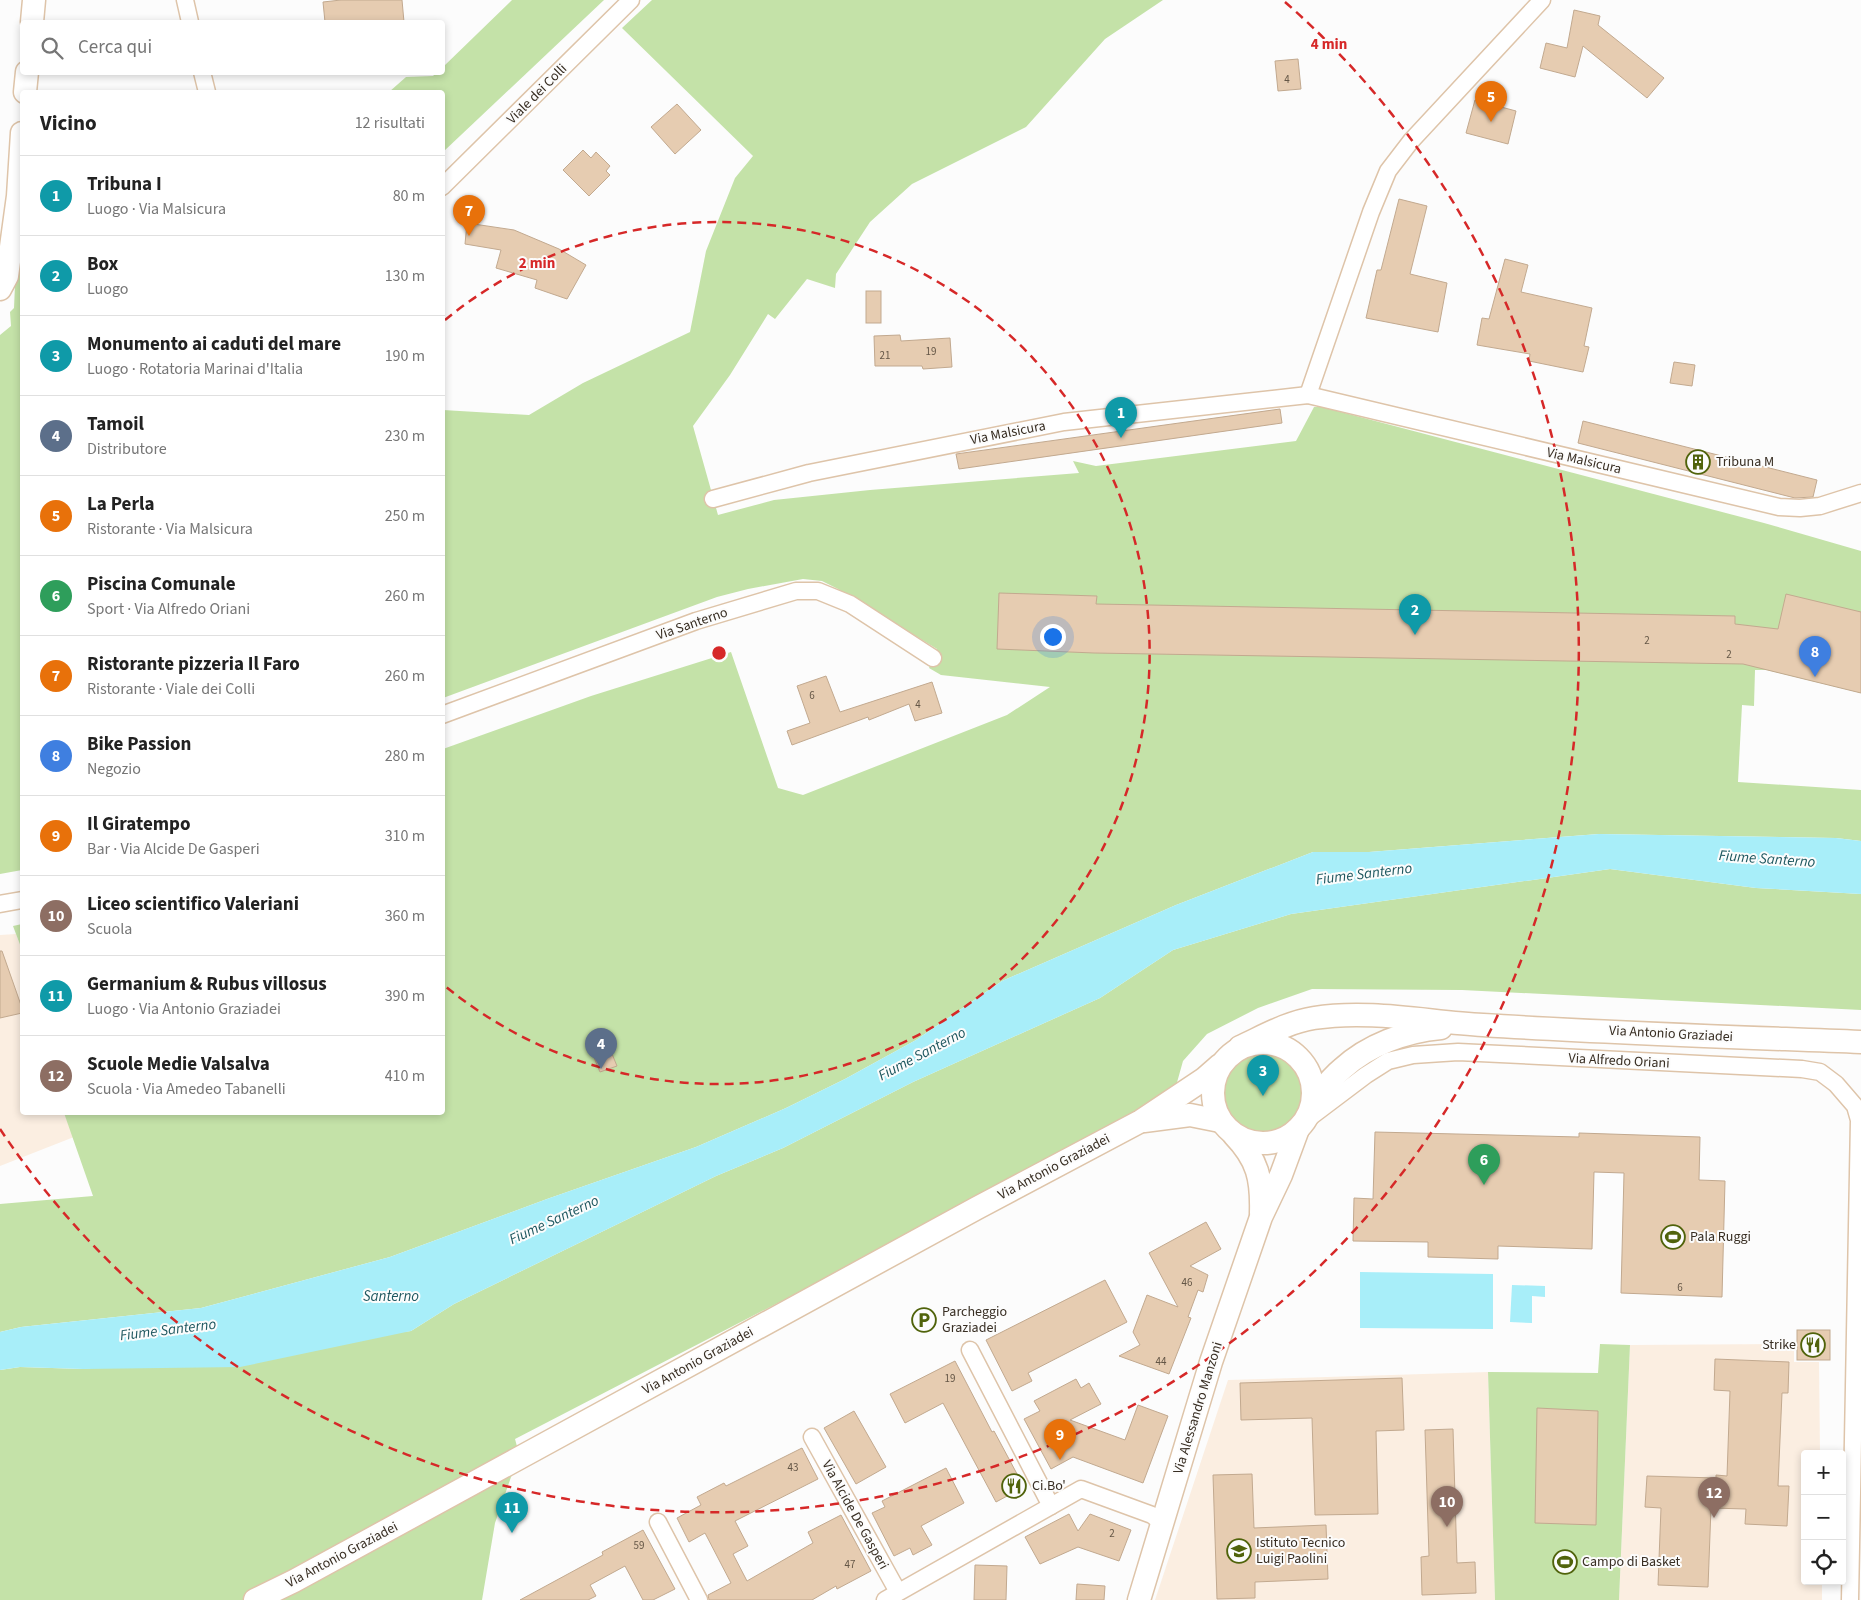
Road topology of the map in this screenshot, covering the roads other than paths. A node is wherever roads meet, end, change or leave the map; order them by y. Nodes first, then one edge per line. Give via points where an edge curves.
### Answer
1 (34, 0) edge
2 (185, 0) edge
3 (631, 0) edge
4 (1542, 0) edge
5 (32, 20) edge
6 (190, 20) edge
7 (27, 75) edge
8 (203, 75) edge
9 (26, 90) edge
10 (206, 90) edge
11 (20, 165) edge
12 (445, 184) edge
13 (0, 289) edge
14 (1308, 395) junction
15 (1861, 493) edge
16 (713, 499) dead end
17 (934, 658) dead end
18 (445, 714) edge
19 (20, 900) edge
20 (0, 904) edge
21 (1482, 1025) junction
22 (1861, 1042) edge
23 (1240, 1047) junction
24 (1220, 1065) junction
25 (1305, 1117) junction
26 (1141, 1121) junction
27 (1227, 1128) junction
28 (1859, 1189) edge
29 (1261, 1217) junction
30 (1859, 1311) edge
31 (970, 1350) dead end
32 (812, 1437) dead end
33 (1857, 1452) edge
34 (1051, 1506) junction
35 (658, 1522) dead end
36 (1163, 1524) junction
37 (892, 1596) edge
38 (255, 1600) edge
39 (699, 1600) edge
40 (1139, 1600) edge
41 (1850, 1600) edge

1 - 5 street
2 - 6 street
3 - 12 street, Viale dei Colli
4 - 14 street via 1411,141 1388,172
7 - 9 street
8 - 10 street
11 - 13 street via 7,276
14 - 15 street, Via Malsicura via 1779,507 1820,506
14 - 16 street, Via Malsicura via 1064,422 809,472
17 - 18 street, Via Santerno via 850,604 818,591 796,592 696,621
19 - 20 street
21 - 22 street, Via Antonio Graziadei
21 - 23 street, Via Antonio Graziadei via 1336,1015 1289,1025
21 - 25 street, Via Antonio Graziadei via 1399,1037 1368,1049 1341,1070
23 - 24 street
23 - 25 street via 1264,1042 1288,1049 1297,1056 1311,1076 1313,1088
24 - 26 street, Via Antonio Graziadei
24 - 27 street via 1212,1093 1214,1108
25 - 27 street via 1286,1137 1274,1142 1246,1141
25 - 28 street, Via Alfredo Oriani via 1366,1074 1388,1062 1414,1055 1458,1052 1802,1069 1820,1072 1836,1084 1855,1106 1859,1120
25 - 29 street, Via Alessandro Manzoni
26 - 27 street, Via Antonio Graziadei via 1190,1115
26 - 38 street, Via Antonio Graziadei
27 - 29 street, Via Alessandro Manzoni via 1248,1149 1255,1164 1260,1181
28 - 30 street, Via Alfredo Oriani
29 - 36 street, Via Alessandro Manzoni via 1211,1362
30 - 33 street, Via Alfredo Oriani
31 - 34 street
32 - 37 street, Via Alcide De Gasperi
33 - 41 street, Via Alfredo Oriani
34 - 36 street, Via Alcide De Gasperi via 1081,1489 1152,1515
34 - 37 street, Via Alcide De Gasperi
35 - 39 street
36 - 40 street, Via Alessandro Manzoni

